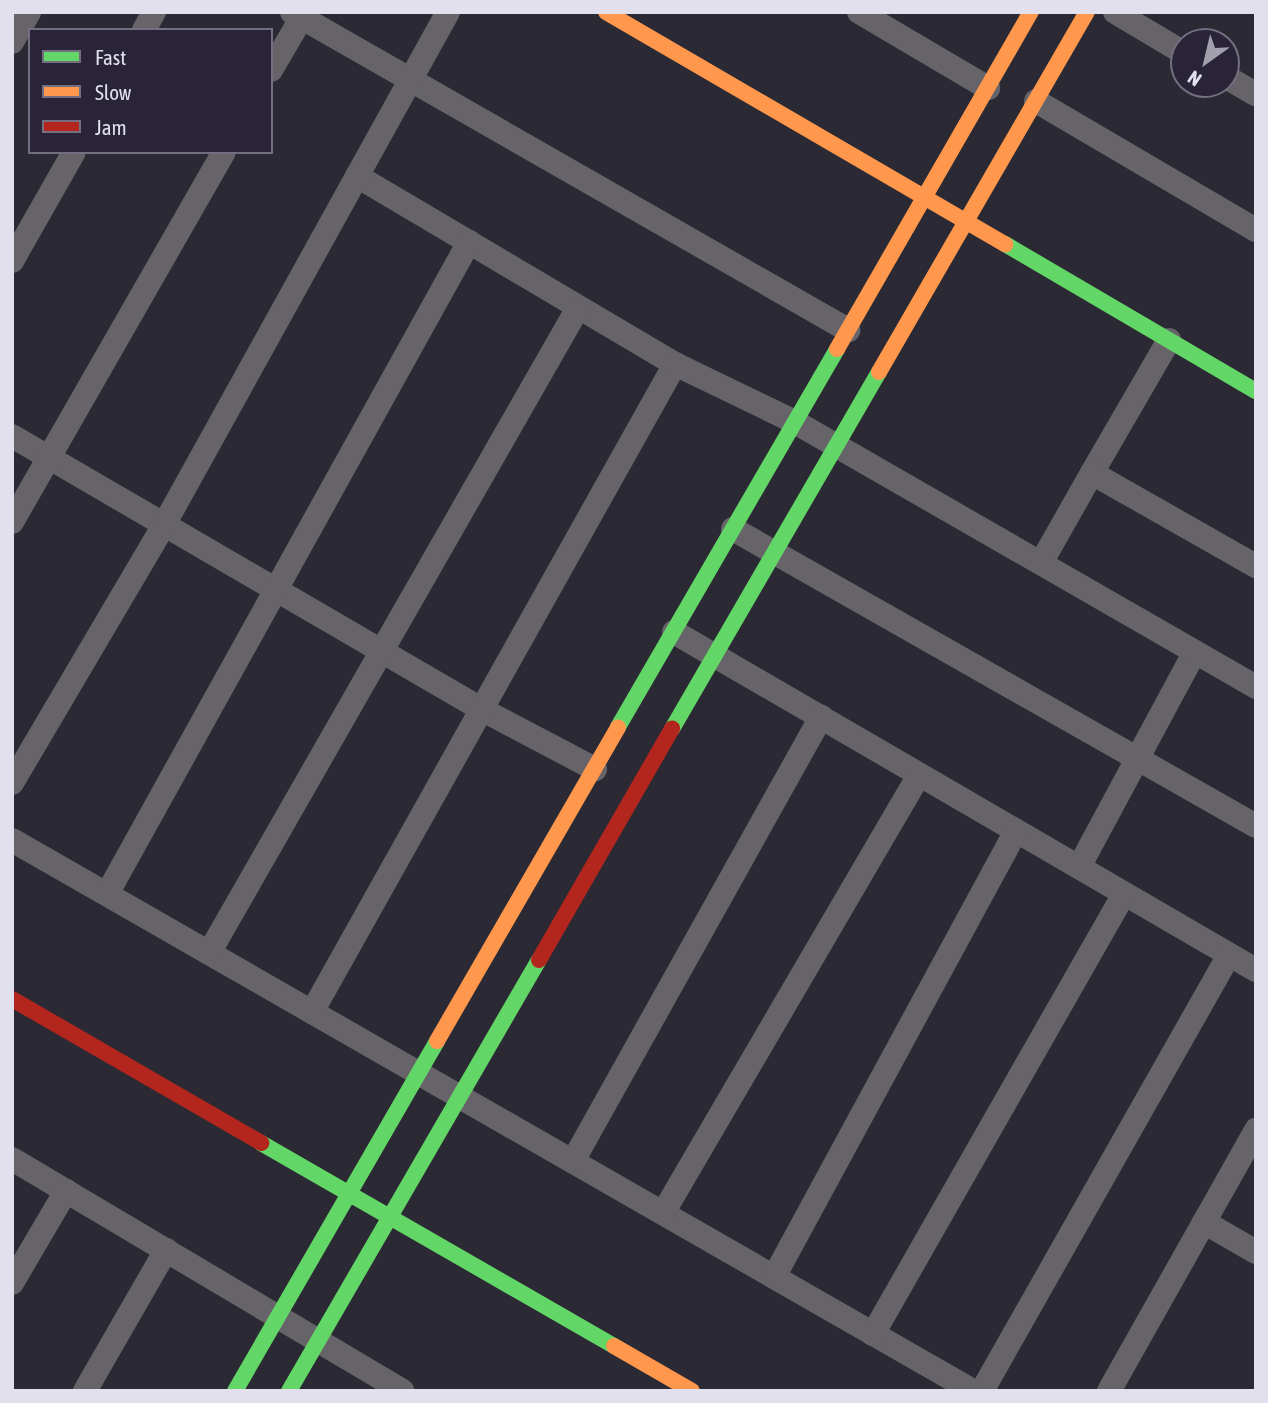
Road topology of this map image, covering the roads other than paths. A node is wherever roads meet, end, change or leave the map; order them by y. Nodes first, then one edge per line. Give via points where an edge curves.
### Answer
1 (29, 12) edge
2 (154, 12) edge
3 (448, 12) edge
4 (606, 12) edge
5 (859, 12) edge
6 (1031, 12) edge
7 (1087, 12) edge
8 (1115, 12) edge
9 (297, 15) edge
10 (145, 28) edge
11 (12, 42) edge
12 (1170, 45) edge
13 (273, 66) edge
14 (411, 80) junction
15 (1240, 85) edge
16 (988, 88) junction
17 (1256, 94) edge
18 (1036, 102) junction
19 (73, 154) edge
20 (223, 154) edge
21 (357, 176) junction
22 (924, 197) junction
23 (967, 222) junction
24 (1256, 230) edge
25 (469, 242) junction
26 (12, 261) edge
27 (578, 307) junction
28 (848, 330) junction
29 (1169, 340) junction
30 (675, 365) junction
31 (1256, 391) edge
32 (795, 422) junction
33 (12, 436) edge
34 (837, 446) junction
35 (49, 457) junction
36 (1092, 473) junction
37 (12, 522) edge
38 (165, 523) junction
39 (733, 529) junction
40 (775, 552) junction
41 (1041, 563) junction
42 (1256, 566) edge
43 (277, 589) junction
44 (674, 632) junction
45 (382, 650) junction
46 (1195, 652) junction
47 (715, 656) junction
48 (1256, 687) edge
49 (481, 709) junction
50 (821, 718) junction
51 (1140, 760) junction
52 (595, 769) junction
53 (919, 775) junction
54 (12, 783) edge
55 (1256, 826) edge
56 (1016, 831) junction
57 (12, 840) edge
58 (1079, 867) junction
59 (107, 894) junction
60 (1124, 894) junction
61 (209, 953) junction
62 (1229, 955) junction
63 (1256, 970) edge
64 (12, 999) edge
65 (312, 1012) junction
66 (420, 1074) junction
67 (460, 1097) junction
68 (1256, 1130) edge
69 (12, 1159) edge
70 (573, 1161) junction
71 (66, 1191) junction
72 (350, 1194) junction
73 (663, 1213) junction
74 (390, 1217) junction
75 (1204, 1222) junction
76 (166, 1250) junction
77 (1256, 1252) edge
78 (774, 1277) junction
79 (12, 1283) edge
80 (277, 1320) junction
81 (873, 1334) junction
82 (317, 1342) junction
83 (85, 1391) edge
84 (236, 1391) edge
85 (289, 1391) edge
86 (402, 1391) edge
87 (692, 1391) edge
88 (973, 1391) edge
89 (982, 1391) edge
90 (1109, 1391) edge

1 - 11 street
2 - 10 street
3 - 14 street
4 - 22 street
5 - 16 street
6 - 16 street
7 - 18 street
8 - 12 street
9 - 13 street
9 - 14 street
14 - 21 street
14 - 28 street
15 - 17 street
16 - 22 street
18 - 23 street
18 - 24 street
19 - 26 street
20 - 35 street
21 - 25 street
21 - 38 street
22 - 23 street
22 - 28 street
23 - 29 street
23 - 34 street
25 - 27 street
25 - 43 street
27 - 30 street
27 - 45 street
28 - 32 street
29 - 31 street
29 - 36 street
30 - 32 street
30 - 49 street
32 - 34 street
32 - 39 street
33 - 35 street
34 - 40 street
34 - 41 street
35 - 37 street
35 - 38 street
36 - 41 street
36 - 42 street
38 - 43 street
38 - 54 street
39 - 40 street
39 - 44 street
40 - 47 street
40 - 51 street
41 - 46 street
43 - 45 street
43 - 59 street
44 - 47 street
44 - 52 street
45 - 49 street
45 - 61 street
46 - 48 street
46 - 51 street
47 - 50 street
47 - 67 street
49 - 52 street
49 - 65 street
50 - 53 street
50 - 70 street
51 - 55 street
51 - 58 street
52 - 66 street
53 - 56 street
53 - 73 street
56 - 58 street
56 - 78 street
57 - 59 street
58 - 60 street
59 - 61 street
60 - 62 street
60 - 81 street
61 - 65 street
62 - 63 street
62 - 89 street
64 - 72 street
65 - 66 street
66 - 67 street
66 - 72 street
67 - 70 street
67 - 74 street
68 - 75 street
69 - 71 street
70 - 73 street
71 - 76 street
71 - 79 street
72 - 74 street
72 - 80 street
73 - 78 street
74 - 82 street
74 - 87 street
75 - 77 street
75 - 90 street
76 - 80 street
76 - 83 street
78 - 81 street
80 - 82 street
80 - 84 street
81 - 88 street
82 - 85 street
82 - 86 street

